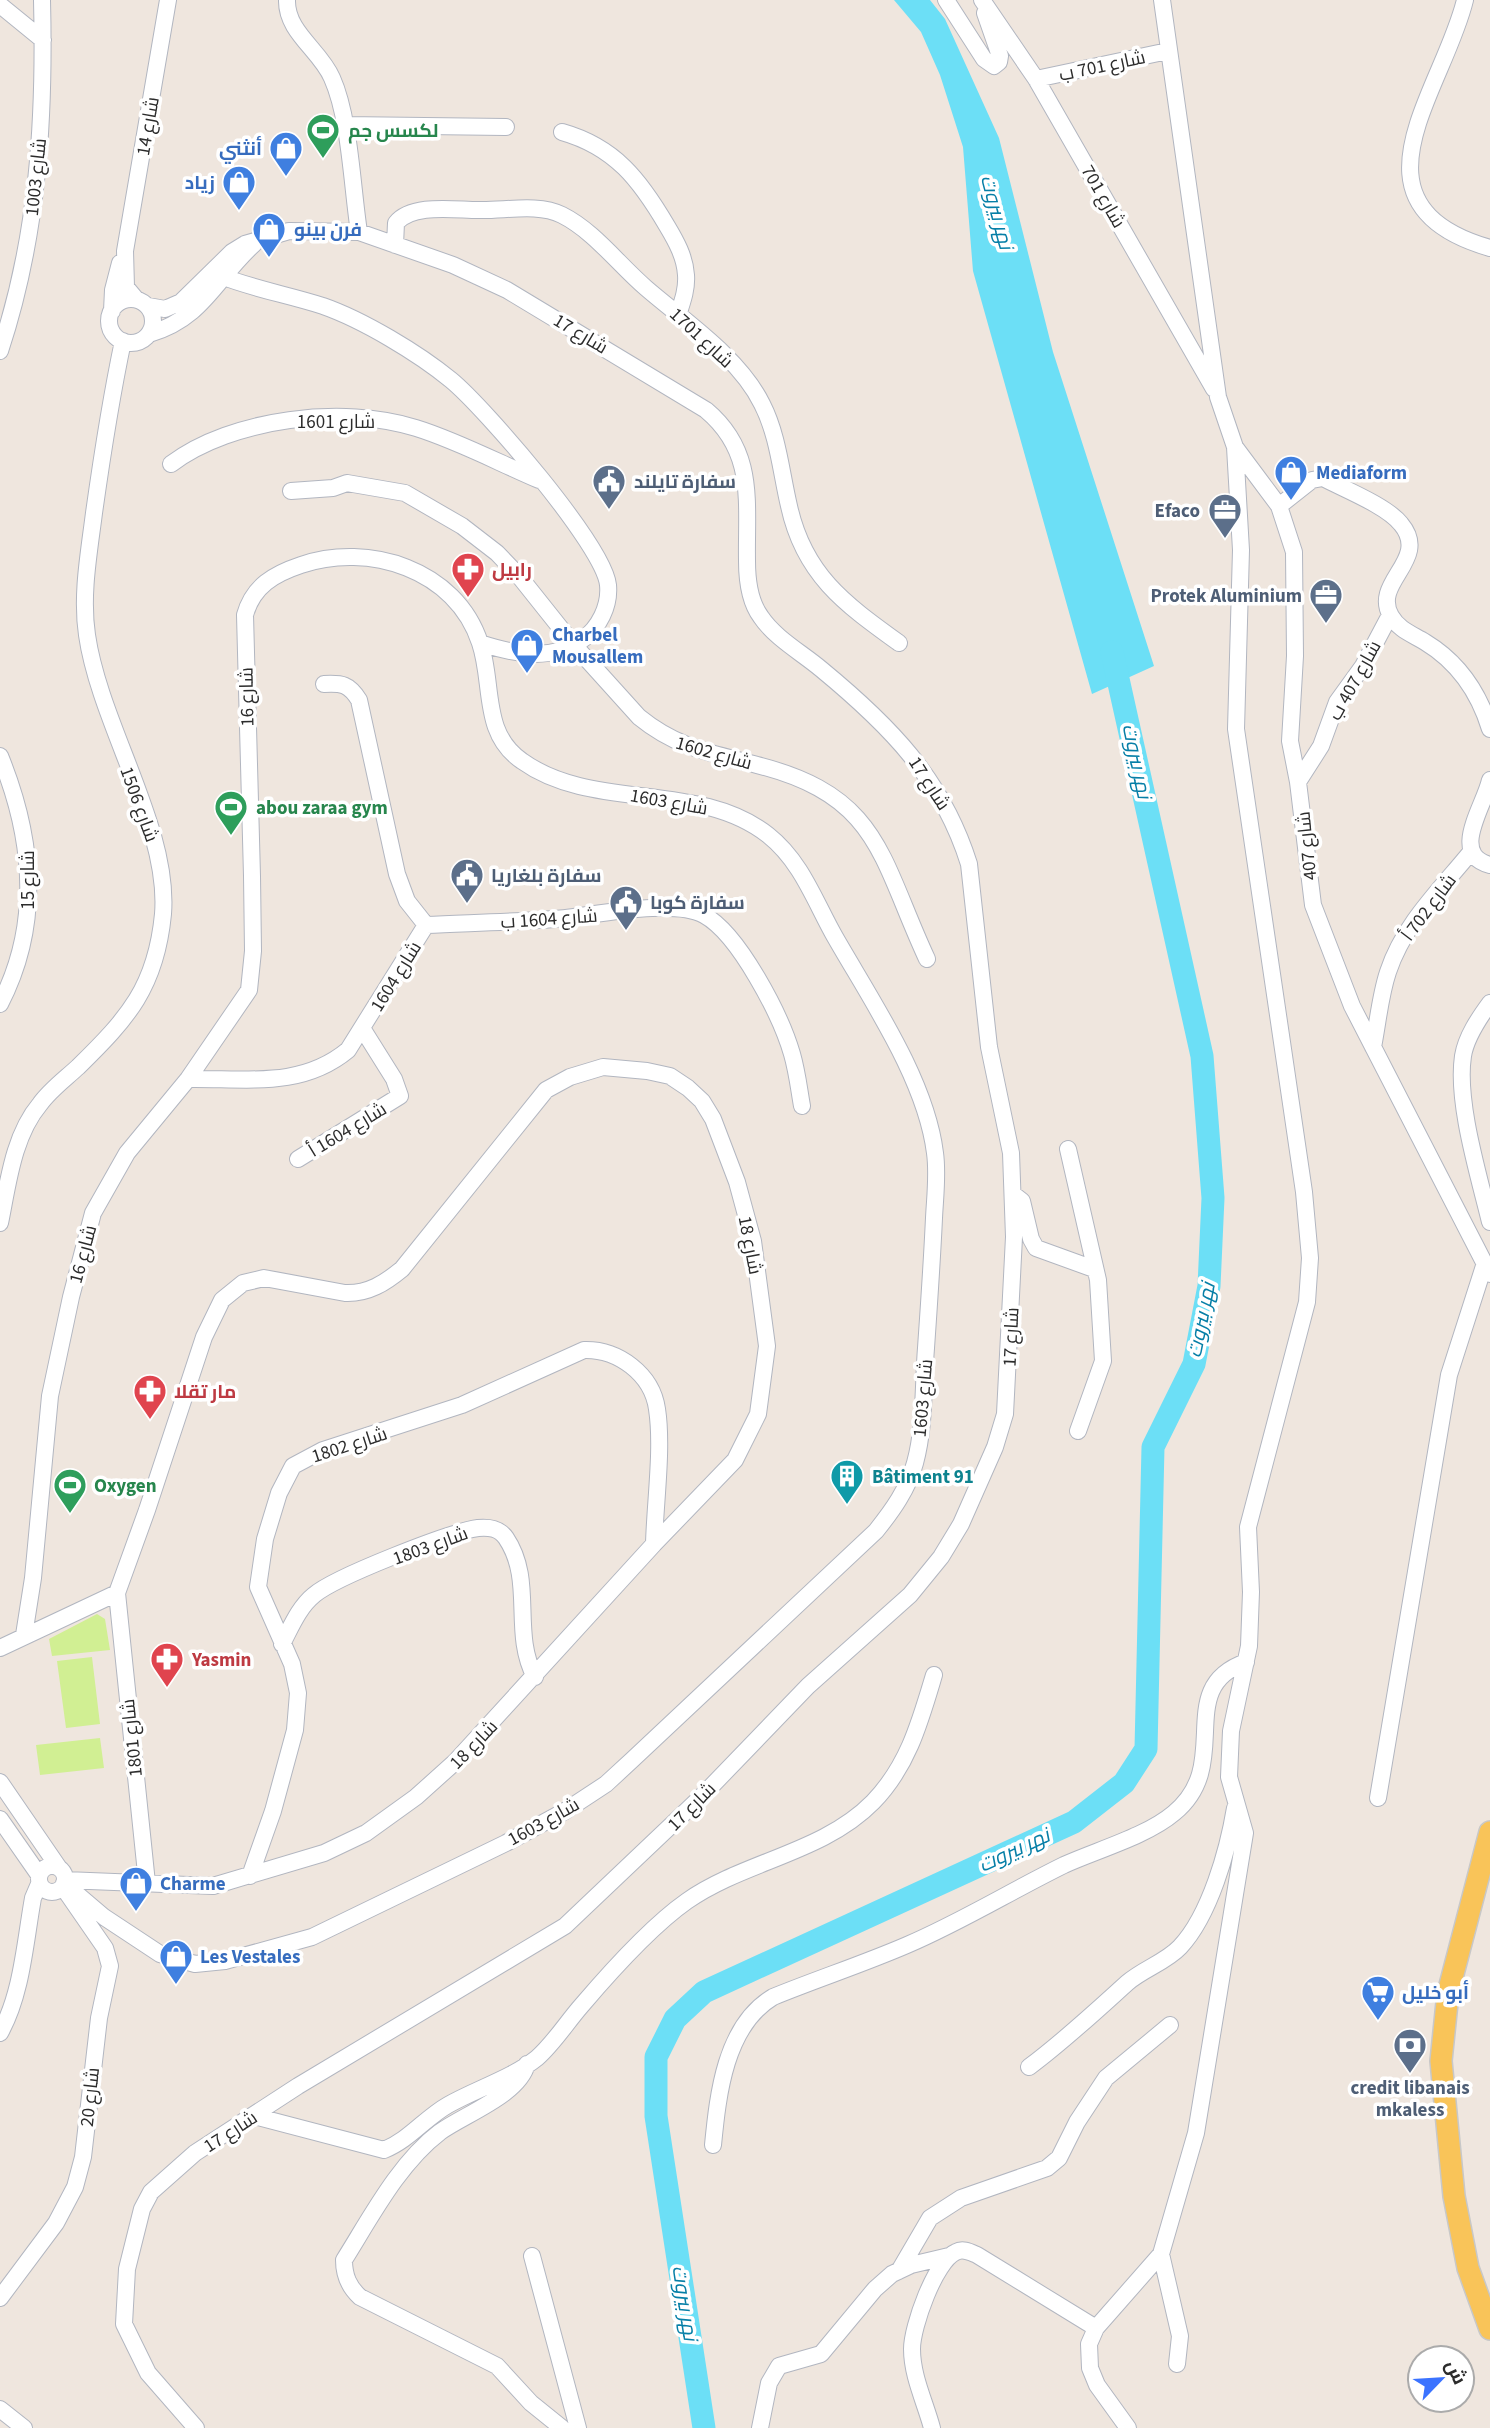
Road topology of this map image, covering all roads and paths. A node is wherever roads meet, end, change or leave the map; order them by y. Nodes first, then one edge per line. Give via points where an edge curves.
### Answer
1 (42, 0) edge
2 (168, 0) edge
3 (287, 0) edge
4 (946, 0) edge
5 (982, 0) edge
6 (1162, 0) edge
7 (1465, 0) edge
8 (0, 5) edge
9 (43, 40) junction
10 (1168, 51) junction
11 (1036, 79) junction
12 (344, 125) junction
13 (506, 127) dead end
14 (562, 132) dead end
15 (359, 232) junction
16 (261, 238) junction
17 (395, 245) junction
18 (1490, 248) edge
19 (125, 251) junction
20 (209, 275) junction
21 (232, 280) junction
22 (214, 291) junction
23 (286, 297) junction
24 (142, 303) junction
25 (112, 311) junction
26 (679, 312) junction
27 (149, 334) junction
28 (123, 341) junction
29 (0, 351) edge
30 (1218, 397) junction
31 (1235, 447) junction
32 (171, 464) dead end
33 (542, 482) junction
34 (291, 491) dead end
35 (1279, 506) junction
36 (1390, 615) junction
37 (480, 643) junction
38 (899, 643) dead end
39 (574, 645) junction
40 (324, 684) dead end
41 (1490, 729) edge
42 (0, 756) edge
43 (1490, 780) edge
44 (1298, 782) junction
45 (1471, 853) junction
46 (1490, 865) edge
47 (426, 925) junction
48 (927, 959) dead end
49 (0, 1003) edge
50 (1490, 1003) edge
51 (362, 1028) junction
52 (1373, 1046) junction
53 (188, 1079) junction
54 (802, 1106) dead end
55 (1068, 1149) dead end
56 (298, 1159) dead end
57 (1013, 1194) junction
58 (1490, 1222) edge
59 (0, 1223) edge
60 (1094, 1269) junction
61 (1487, 1270) edge
62 (1077, 1431) dead end
63 (654, 1544) junction
64 (117, 1593) junction
65 (24, 1635) junction
66 (282, 1644) junction
67 (0, 1648) edge
68 (1246, 1662) junction
69 (934, 1675) dead end
70 (535, 1677) junction
71 (0, 1782) edge
72 (1378, 1798) dead end
73 (1235, 1808) junction
74 (0, 1819) edge
75 (1490, 1832) edge
76 (250, 1876) junction
77 (39, 1879) junction
78 (63, 1879) junction
79 (147, 1882) junction
80 (1170, 2025) dead end
81 (0, 2033) edge
82 (527, 2064) junction
83 (1029, 2067) dead end
84 (254, 2116) junction
85 (713, 2145) dead end
86 (1161, 2254) junction
87 (532, 2256) dead end
88 (950, 2256) junction
89 (899, 2271) junction
90 (0, 2298) edge
91 (1096, 2328) junction
92 (1490, 2329) edge
93 (1177, 2364) dead end
94 (2, 2411) edge
95 (13, 2428) edge
96 (24, 2428) edge
97 (196, 2428) edge
98 (562, 2428) edge
99 (578, 2428) edge
100 (760, 2428) edge
101 (932, 2428) edge
102 (1128, 2428) edge

1 - 9 street, شارع 1003
2 - 19 street, شارع 14
3 - 12 street via 292,22 332,76
4 - 5 street via 987,64 997,65 1000,56
5 - 11 street, شارع 701
6 - 10 street
7 - 18 street via 1414,129 1410,163 1419,201 1429,218 1454,237
8 - 9 street
9 - 29 street, شارع 1003 via 37,196 18,292
10 - 11 street, شارع 701 ب
10 - 30 street
11 - 30 street, شارع 701
12 - 13 street
12 - 15 street
14 - 26 street via 618,158 648,193 684,261 687,283
15 - 16 street, شارع 17 via 289,231
15 - 17 street, شارع 17
16 - 20 street, شارع 17 via 239,247
16 - 21 street via 237,263
17 - 26 street, شارع 1701 via 396,223 415,212 550,211 564,216
17 - 57 street, شارع 17 via 507,290 569,325 706,410 734,440 745,478 748,585 760,617 906,747 942,797 961,838 969,864 987,1032 1011,1153
19 - 24 street via 126,287
19 - 25 street via 114,283
20 - 21 street
20 - 24 street, شارع 17 via 174,306 165,309
21 - 22 street
21 - 23 street
22 - 23 street
22 - 27 street via 176,325
23 - 33 street via 342,315 435,368 466,393
24 - 25 street via 122,301
24 - 27 street via 153,320
25 - 28 street via 112,332
26 - 38 street, شارع 1701 via 761,400 772,425 796,531 812,566 838,596
27 - 28 street via 137,342
28 - 59 street, شارع 1506 via 102,450 84,604 101,698 158,852 163,911 154,970 129,1011 40,1103 28,1123 13,1163
30 - 31 street, شارع 407
31 - 35 street, شارع 407
31 - 68 street via 1241,550 1236,729 1303,1182 1310,1258 1307,1302 1250,1514
32 - 33 street, شارع 1601 via 208,440 239,430 291,420 365,418 417,428
33 - 39 street via 601,562 608,587 597,626
34 - 39 street, شارع 1602 via 347,483 405,493 497,553
35 - 36 street via 1312,480 1323,478 1401,524 1410,550 1388,594
35 - 44 street, شارع 407 via 1294,552 1295,656 1289,729
36 - 41 street via 1466,679
36 - 44 street, شارع 407 ب via 1337,702 1321,747
37 - 39 street via 527,656
37 - 53 street, شارع 16 via 455,600 422,575 388,560 347,555 319,559 275,576 248,602 251,980 242,1004
37 - 78 street, شارع 1603 via 496,730 510,752 553,777 643,797 700,803 770,836 803,875 882,1021 916,1088 935,1152 932,1265 915,1464 895,1508 876,1531 632,1760 606,1784 506,1843 312,1937 210,1963 184,1962 160,1954 104,1917
39 - 48 street, شارع 1602 via 663,737 788,773 822,788 854,814 892,873
40 - 47 street, شارع 1604 via 348,686 359,700 397,874 407,901
42 - 49 street, شارع 15 via 26,835 30,899 16,967
43 - 45 street via 1469,842
44 - 52 street, شارع 407 via 1313,905 1352,1006
45 - 46 street, شارع 702 أ
45 - 52 street, شارع 702 أ via 1429,900 1401,941 1387,975
47 - 51 street, شارع 1604
47 - 54 street, شارع 1604 ب via 640,910 678,909 704,916 736,947 776,1017 792,1053
50 - 58 street via 1469,1038 1462,1072 1470,1136
51 - 53 street, شارع 1604 via 348,1050 296,1078
51 - 56 street, شارع 1604 أ via 400,1096
52 - 61 street, شارع 407
53 - 65 street, شارع 16 via 148,1125 93,1213 50,1396 35,1567
55 - 60 street
57 - 60 street via 1022,1201 1036,1248
57 - 84 street, شارع 17 via 1005,1414 961,1524 926,1577 808,1686 702,1796 565,1926 298,2085
60 - 62 street via 1103,1361
61 - 72 street via 1449,1375
63 - 64 street, شارع 18 via 712,1487 741,1450 758,1414 767,1346 753,1241 737,1182 702,1101 670,1076 603,1067 546,1090 402,1269 379,1286 345,1293 264,1278 243,1283 222,1300 204,1337
63 - 66 street, شارع 1802 via 657,1408 636,1368 599,1350 584,1350 462,1405 323,1450 293,1466 275,1504 259,1577 261,1594
63 - 70 street, شارع 18
64 - 65 street
64 - 79 street, شارع 1801
65 - 67 street
66 - 70 street, شارع 1803 via 301,1609 321,1590 438,1539 496,1528 505,1536 521,1572 522,1638
66 - 76 street, شارع 1802 via 298,1693 295,1730
68 - 73 street via 1231,1731 1229,1782
68 - 85 street via 1221,1673 1212,1686 1206,1757 1196,1787 1164,1821 1062,1866 906,1946 760,2005 745,2024 726,2065
69 - 82 street via 906,1758 874,1801 832,1832 685,1902
70 - 76 street, شارع 18 via 440,1778 391,1817 324,1853
71 - 78 street
73 - 83 street via 1226,1850 1200,1921 1179,1948 1130,1981
73 - 86 street via 1245,1833 1196,2133
74 - 77 street
75 - 92 main road via 1448,1993 1441,2061 1454,2196 1468,2268
76 - 79 street, شارع 18 via 213,1886
77 - 78 street, شارع 18 via 49,1892
77 - 78 street via 47,1866
77 - 81 street via 14,1998
78 - 79 street, شارع 18
78 - 90 street, شارع 20 via 105,1948 110,1966 97,2031 83,2157 75,2187 56,2223
80 - 89 street via 1106,2078 1059,2158 1047,2168 961,2198 930,2218
82 - 84 street via 447,2106 404,2141 384,2150
82 - 98 street via 520,2079 496,2099 440,2133 419,2152 369,2221 344,2266 348,2283 360,2297 497,2367
84 - 97 street, شارع 17 via 195,2153 150,2192 127,2269 124,2311 128,2336 148,2373
86 - 91 street
86 - 93 street via 1180,2336
87 - 99 street
88 - 89 street
88 - 91 street via 960,2250 976,2255
88 - 101 street via 933,2280 912,2338 917,2379
89 - 100 street via 875,2289 821,2354 777,2368 769,2383
91 - 102 street via 1089,2344 1090,2368 1104,2398
94 - 95 street
94 - 96 street

